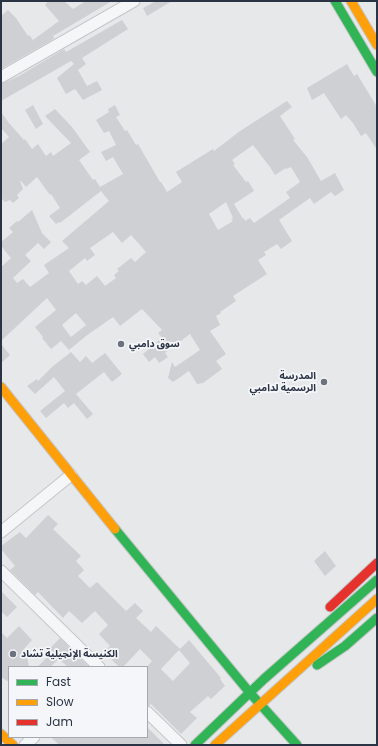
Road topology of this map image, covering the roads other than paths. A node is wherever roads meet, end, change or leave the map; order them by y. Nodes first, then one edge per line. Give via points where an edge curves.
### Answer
1 (134, 1) edge
2 (335, 1) edge
3 (351, 1) edge
4 (377, 45) edge
5 (377, 72) edge
6 (1, 77) edge
7 (1, 387) edge
8 (71, 475) junction
9 (1, 532) edge
10 (377, 563) edge
11 (1, 571) edge
12 (377, 580) edge
13 (377, 599) edge
14 (322, 615) dead end
15 (377, 618) edge
16 (306, 630) dead end
17 (98, 666) edge
18 (264, 679) junction
19 (284, 684) junction
20 (250, 693) junction
21 (261, 704) junction
22 (148, 713) edge
23 (1, 734) edge
24 (13, 745) edge
25 (181, 745) edge
26 (195, 745) edge
27 (215, 745) edge
28 (296, 745) edge

1 - 6 street
2 - 5 main road
3 - 4 main road
7 - 8 main road
8 - 9 street
8 - 20 main road
10 - 14 main road
11 - 17 street
12 - 18 main road
13 - 19 main road
15 - 19 main road via 323,662
16 - 18 main road via 284,652
18 - 20 main road
19 - 21 main road
20 - 21 main road
20 - 26 main road
21 - 27 main road
21 - 28 main road
22 - 25 street
23 - 24 main road

